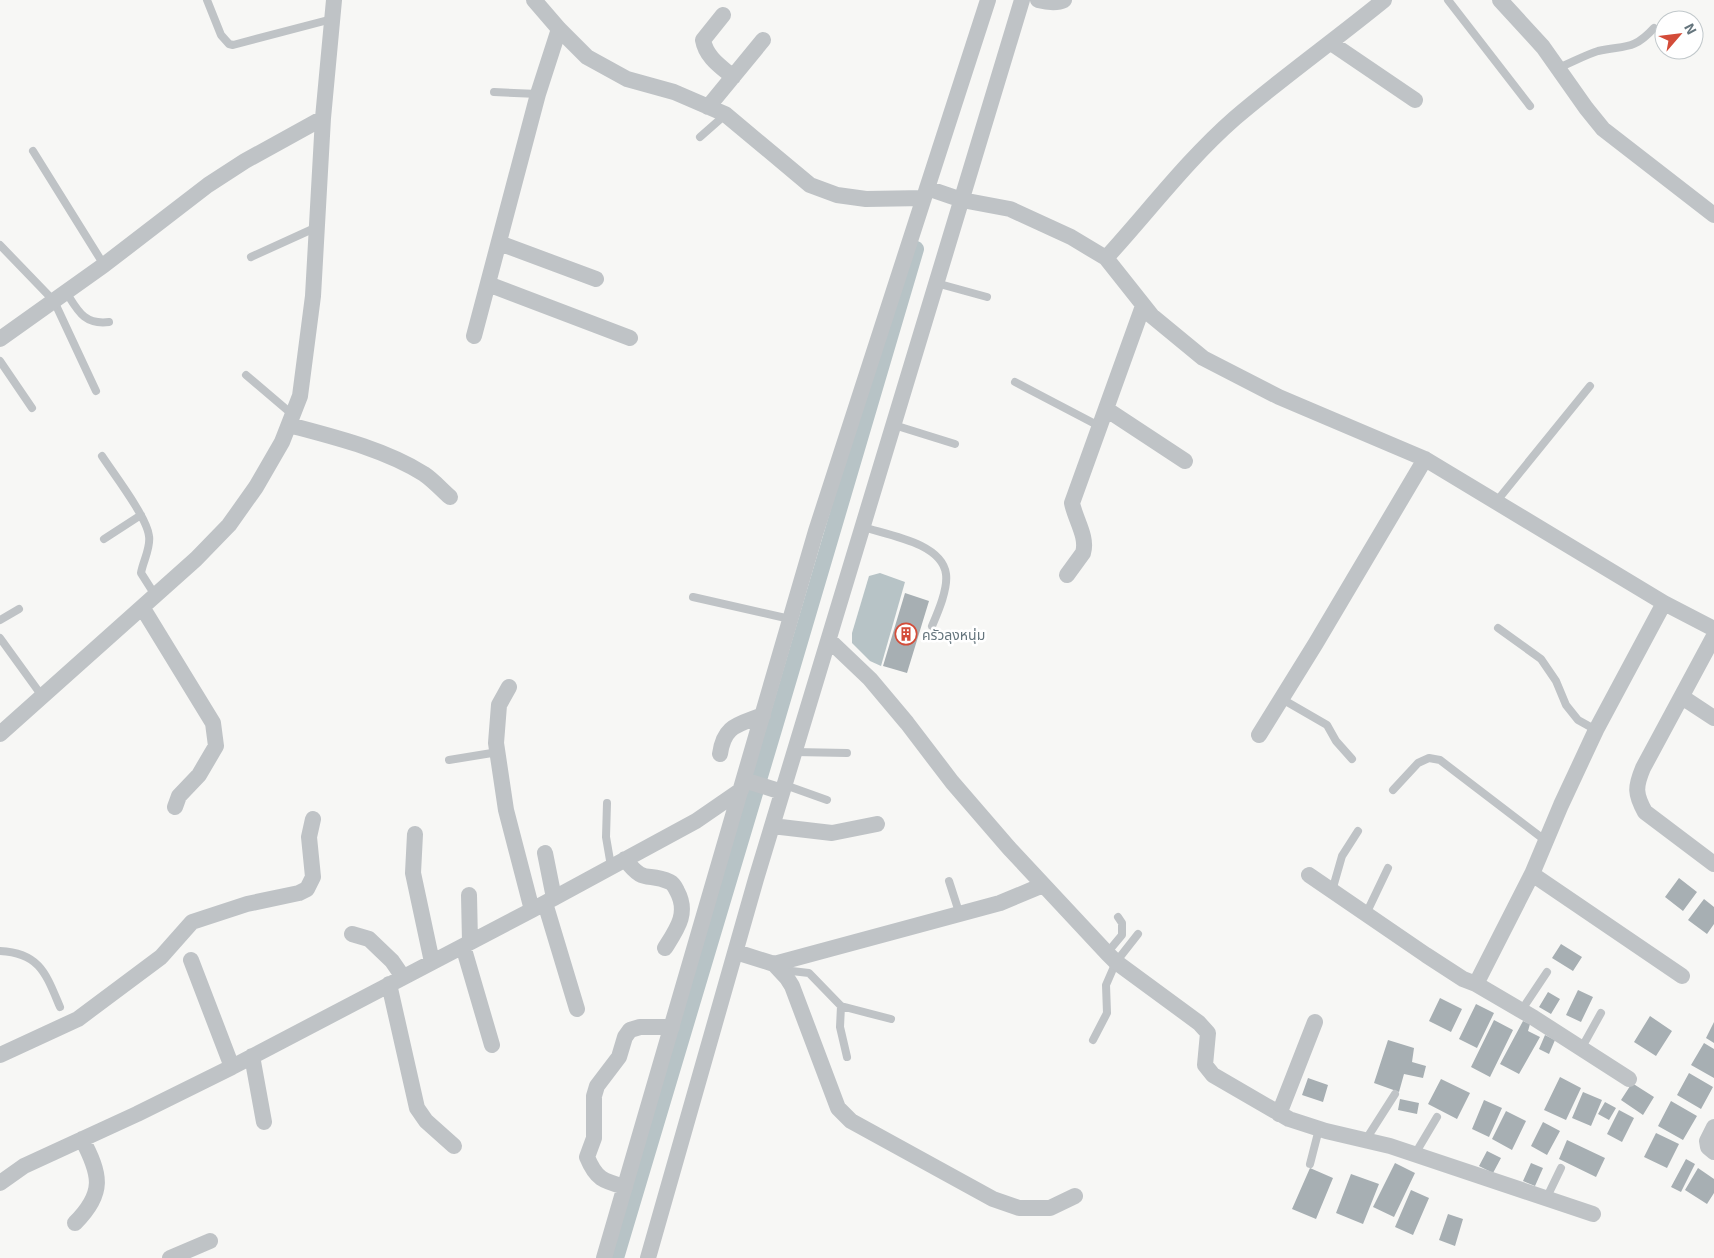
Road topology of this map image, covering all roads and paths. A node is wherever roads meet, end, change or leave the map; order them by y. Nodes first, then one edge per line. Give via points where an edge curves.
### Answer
1 (208, 0) edge
2 (334, 0) edge
3 (534, 0) edge
4 (988, 0) edge
5 (1022, 0) edge
6 (1038, 0) edge
7 (1064, 0) edge
8 (1384, 0) edge
9 (1448, 0) edge
10 (1500, 0) edge
11 (723, 15) dead end
12 (334, 18) junction
13 (1654, 28) dead end
14 (559, 29) junction
15 (763, 40) dead end
16 (1331, 43) junction
17 (1558, 68) junction
18 (733, 77) junction
19 (494, 92) dead end
20 (538, 94) junction
21 (1414, 100) dead end
22 (1530, 106) dead end
23 (708, 107) junction
24 (725, 114) junction
25 (323, 118) junction
26 (700, 137) dead end
27 (32, 151) dead end
28 (928, 192) junction
29 (958, 199) junction
30 (1714, 215) edge
31 (317, 227) junction
32 (499, 243) junction
33 (0, 245) edge
34 (251, 257) dead end
35 (1106, 258) junction
36 (104, 265) junction
37 (596, 279) dead end
38 (488, 284) junction
39 (936, 284) junction
40 (60, 297) junction
41 (987, 298) dead end
42 (1143, 306) junction
43 (109, 322) dead end
44 (474, 336) dead end
45 (630, 338) dead end
46 (0, 339) edge
47 (0, 361) edge
48 (246, 375) dead end
49 (1015, 382) dead end
50 (1590, 386) dead end
51 (96, 391) dead end
52 (32, 408) dead end
53 (1106, 408) junction
54 (291, 420) junction
55 (894, 425) junction
56 (1099, 426) junction
57 (955, 444) dead end
58 (102, 456) dead end
59 (1425, 459) junction
60 (1185, 461) dead end
61 (450, 497) dead end
62 (1496, 502) junction
63 (141, 515) junction
64 (863, 526) junction
65 (104, 540) dead end
66 (1067, 576) dead end
67 (155, 595) junction
68 (693, 597) dead end
69 (1664, 604) junction
70 (142, 607) junction
71 (19, 609) dead end
72 (790, 619) junction
73 (0, 620) edge
74 (932, 626) dead end
75 (1498, 628) dead end
76 (1714, 628) edge
77 (1714, 636) edge
78 (0, 638) edge
79 (828, 640) junction
80 (509, 687) dead end
81 (42, 696) junction
82 (1682, 697) junction
83 (1282, 698) junction
84 (763, 715) junction
85 (1714, 718) edge
86 (1596, 730) junction
87 (0, 734) edge
88 (1260, 735) dead end
89 (498, 752) junction
90 (795, 752) junction
91 (720, 754) dead end
92 (847, 754) dead end
93 (1352, 759) dead end
94 (448, 760) dead end
95 (746, 785) junction
96 (780, 789) junction
97 (1393, 790) dead end
98 (827, 800) dead end
99 (607, 803) dead end
100 (175, 807) dead end
101 (312, 819) dead end
102 (877, 824) dead end
103 (772, 826) junction
104 (1358, 831) dead end
105 (415, 834) dead end
106 (1546, 841) junction
107 (545, 853) dead end
108 (618, 863) junction
109 (1714, 864) edge
110 (1388, 868) dead end
111 (1532, 874) junction
112 (1309, 875) dead end
113 (949, 881) dead end
114 (1044, 885) junction
115 (1332, 891) junction
116 (470, 895) dead end
117 (544, 904) junction
118 (959, 912) junction
119 (1366, 914) junction
120 (1118, 917) dead end
121 (352, 934) dead end
122 (1138, 934) dead end
123 (467, 944) junction
124 (665, 948) dead end
125 (0, 950) edge
126 (736, 952) junction
127 (1112, 957) junction
128 (191, 960) dead end
129 (432, 962) junction
130 (777, 967) junction
131 (1547, 972) dead end
132 (1682, 976) dead end
133 (396, 981) junction
134 (1476, 984) junction
135 (841, 1006) junction
136 (60, 1007) dead end
137 (577, 1009) dead end
138 (1521, 1011) junction
139 (1601, 1013) dead end
140 (891, 1019) dead end
141 (1316, 1022) dead end
142 (672, 1026) junction
143 (1094, 1040) dead end
144 (492, 1045) dead end
145 (1582, 1049) junction
146 (0, 1055) edge
147 (252, 1056) junction
148 (847, 1058) dead end
149 (232, 1067) junction
150 (1629, 1079) dead end
151 (1395, 1094) dead end
152 (1279, 1114) junction
153 (1437, 1117) dead end
154 (264, 1122) dead end
155 (1714, 1126) edge
156 (1319, 1129) junction
157 (82, 1140) junction
158 (1365, 1141) junction
159 (454, 1146) dead end
160 (1714, 1152) edge
161 (1415, 1154) junction
162 (1310, 1164) dead end
163 (1561, 1168) dead end
164 (0, 1183) edge
165 (625, 1187) junction
166 (1075, 1196) dead end
167 (1547, 1197) junction
168 (1593, 1214) dead end
169 (75, 1223) dead end
170 (210, 1241) dead end
171 (170, 1258) edge
172 (604, 1258) edge
173 (648, 1258) edge

1 - 12 lane via 221,35 233,45
2 - 12 street
3 - 14 street
4 - 28 street
5 - 29 street
6 - 7 street
8 - 16 street
9 - 22 lane
10 - 17 street
11 - 18 street via 703,40 704,48
12 - 25 street
13 - 17 lane via 1634,45 1598,52
14 - 20 street
14 - 23 street via 587,57 628,79 674,92
15 - 18 street
16 - 21 street
16 - 35 street via 1234,119 1181,171
17 - 30 street via 1604,129
18 - 23 street
19 - 20 lane
20 - 32 street
23 - 24 street
24 - 26 lane
24 - 28 street via 810,185 837,195 866,199
25 - 31 street
25 - 36 street via 245,160
27 - 36 lane
28 - 29 street
28 - 72 street
29 - 35 street via 1010,209 1071,237
29 - 39 street
31 - 34 lane
31 - 54 street via 313,296 300,396
32 - 37 street
32 - 38 street
33 - 40 lane
35 - 42 street
36 - 40 street
38 - 44 street
38 - 45 street
39 - 41 lane
39 - 55 street
40 - 43 lane via 90,321 97,324
40 - 46 street
40 - 51 lane
42 - 53 street
42 - 59 street via 1203,358 1279,397
47 - 52 lane
48 - 54 lane
49 - 56 lane
50 - 62 lane
53 - 56 street
53 - 60 street
54 - 61 street via 407,465 425,475
54 - 67 street via 256,487 230,525
55 - 57 lane
55 - 64 street
56 - 66 street via 1072,503 1085,549
58 - 63 lane
59 - 62 street
59 - 83 street
62 - 69 street
63 - 65 lane
63 - 67 lane via 149,535 141,573
64 - 74 lane via 918,544 942,562 946,575 943,599
64 - 79 street
67 - 70 street
68 - 72 lane
69 - 76 street
69 - 86 street
70 - 81 street
70 - 100 street via 213,723 216,746 199,775 179,796
71 - 73 lane
72 - 84 street
75 - 86 lane via 1541,658 1566,705 1578,720
77 - 82 street
78 - 81 lane
79 - 90 street
79 - 114 street via 870,679 952,782
80 - 89 street via 499,705 496,722
81 - 87 street
82 - 85 street
82 - 109 street via 1643,768 1636,788 1644,812
83 - 88 street
83 - 93 lane via 1327,725
84 - 91 street via 726,732
84 - 95 street
86 - 106 street
89 - 94 lane
89 - 117 street via 506,810
90 - 92 lane
90 - 96 street
95 - 96 street
95 - 108 street via 696,821
95 - 142 street
96 - 98 lane
96 - 103 street
97 - 106 lane via 1418,763 1429,758 1440,760
99 - 108 lane via 606,837
101 - 146 street via 309,837 313,877 307,888 299,893 247,904 192,922 161,957 78,1019
102 - 103 street via 832,833
103 - 126 street
104 - 115 lane via 1342,856
105 - 129 street via 414,872
106 - 111 street
107 - 117 street
108 - 117 street
108 - 124 street via 642,876 673,884 683,910 681,923
110 - 119 lane
111 - 132 street
111 - 134 street
112 - 115 street
113 - 118 lane
114 - 118 street via 1000,903
114 - 127 street
115 - 119 street
116 - 123 street
117 - 123 street
117 - 137 street
118 - 130 street
119 - 134 street
120 - 127 lane via 1122,923 1122,935
121 - 133 street via 369,939 380,948 392,961
122 - 127 lane
123 - 129 street
123 - 144 street
125 - 136 lane via 16,951 34,960 47,976
126 - 130 street
126 - 173 street
127 - 143 lane via 1106,985 1106,1012
127 - 152 street via 1208,1033 1205,1065 1213,1075
128 - 149 street
129 - 133 street
130 - 135 lane via 809,973
130 - 166 street via 792,986 838,1108 851,1121 993,1199 1019,1208 1050,1208
131 - 138 lane
133 - 147 street
133 - 159 street via 417,1108 426,1121
134 - 138 street
135 - 140 lane
135 - 148 lane via 840,1027
138 - 145 street
139 - 145 lane
141 - 152 street
142 - 165 street
142 - 165 street via 630,1030 619,1057 597,1086 594,1096 594,1138 587,1157 598,1178
145 - 150 street
147 - 149 street
147 - 154 street
149 - 157 street
151 - 158 lane
152 - 156 street
153 - 161 lane
155 - 160 street via 1707,1141
156 - 158 street
156 - 162 lane
157 - 164 street via 24,1166
157 - 169 street via 96,1173 97,1189 93,1202
158 - 161 street
161 - 167 street
163 - 167 lane
165 - 172 street
167 - 168 street
170 - 171 street

